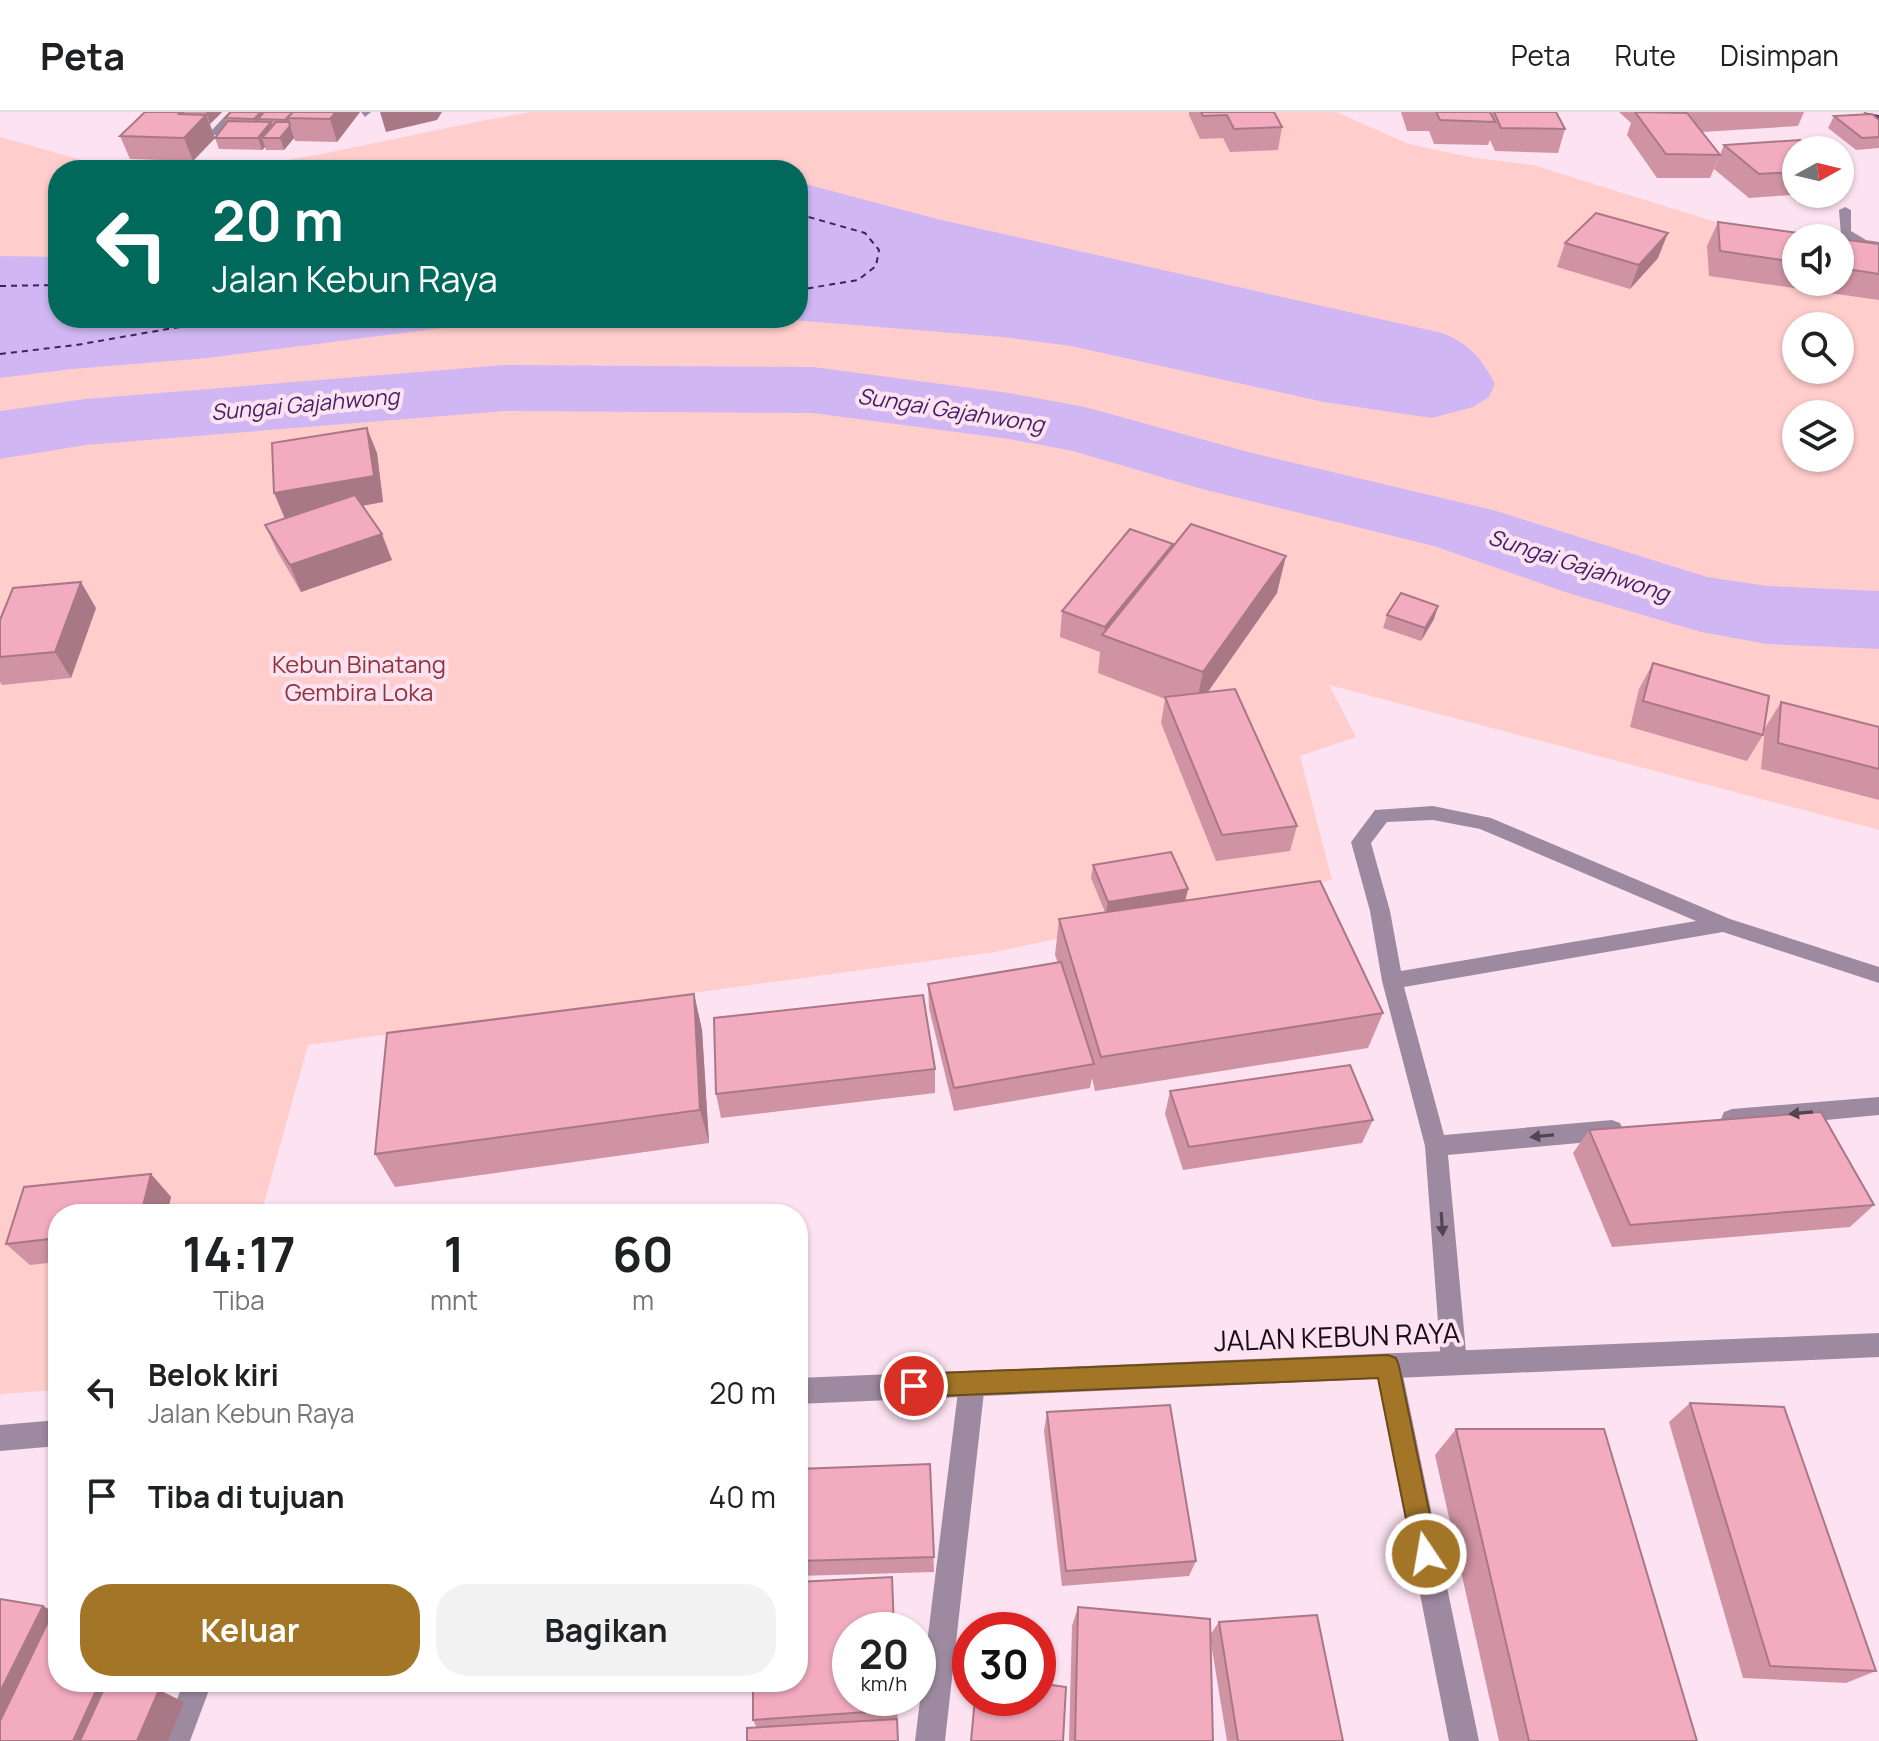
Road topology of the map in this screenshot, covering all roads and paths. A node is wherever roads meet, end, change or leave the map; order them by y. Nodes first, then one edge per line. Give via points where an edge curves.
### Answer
1 (235, 112) edge
2 (1868, 112) edge
3 (1879, 120) edge
4 (215, 133) edge
5 (1845, 210) dead end
6 (1879, 246) edge
7 (1723, 924) junction
8 (1879, 975) edge
9 (1392, 981) junction
10 (1879, 1106) edge
11 (1707, 1121) edge
12 (1629, 1128) edge
13 (1436, 1146) junction
14 (1879, 1345) edge
15 (1454, 1363) junction
16 (1388, 1366) junction
17 (972, 1383) junction
18 (808, 1391) edge
19 (48, 1434) edge
20 (0, 1438) edge
21 (194, 1692) edge
22 (175, 1741) edge
23 (930, 1741) edge
24 (1464, 1741) edge

1 - 4 street
2 - 3 main road
5 - 6 street via 1850,238
7 - 8 street
7 - 9 street
7 - 9 street via 1484,823 1433,813 1382,815 1361,842
9 - 13 street
10 -> 11 street
12 -> 13 street
13 -> 15 street
14 - 15 street, JALAN KEBUN RAYA
15 - 16 street, JALAN KEBUN RAYA
16 - 17 street, JALAN KEBUN RAYA
16 - 24 street
17 - 18 street, JALAN KEBUN RAYA
17 - 23 street
19 - 20 street
21 - 22 street

